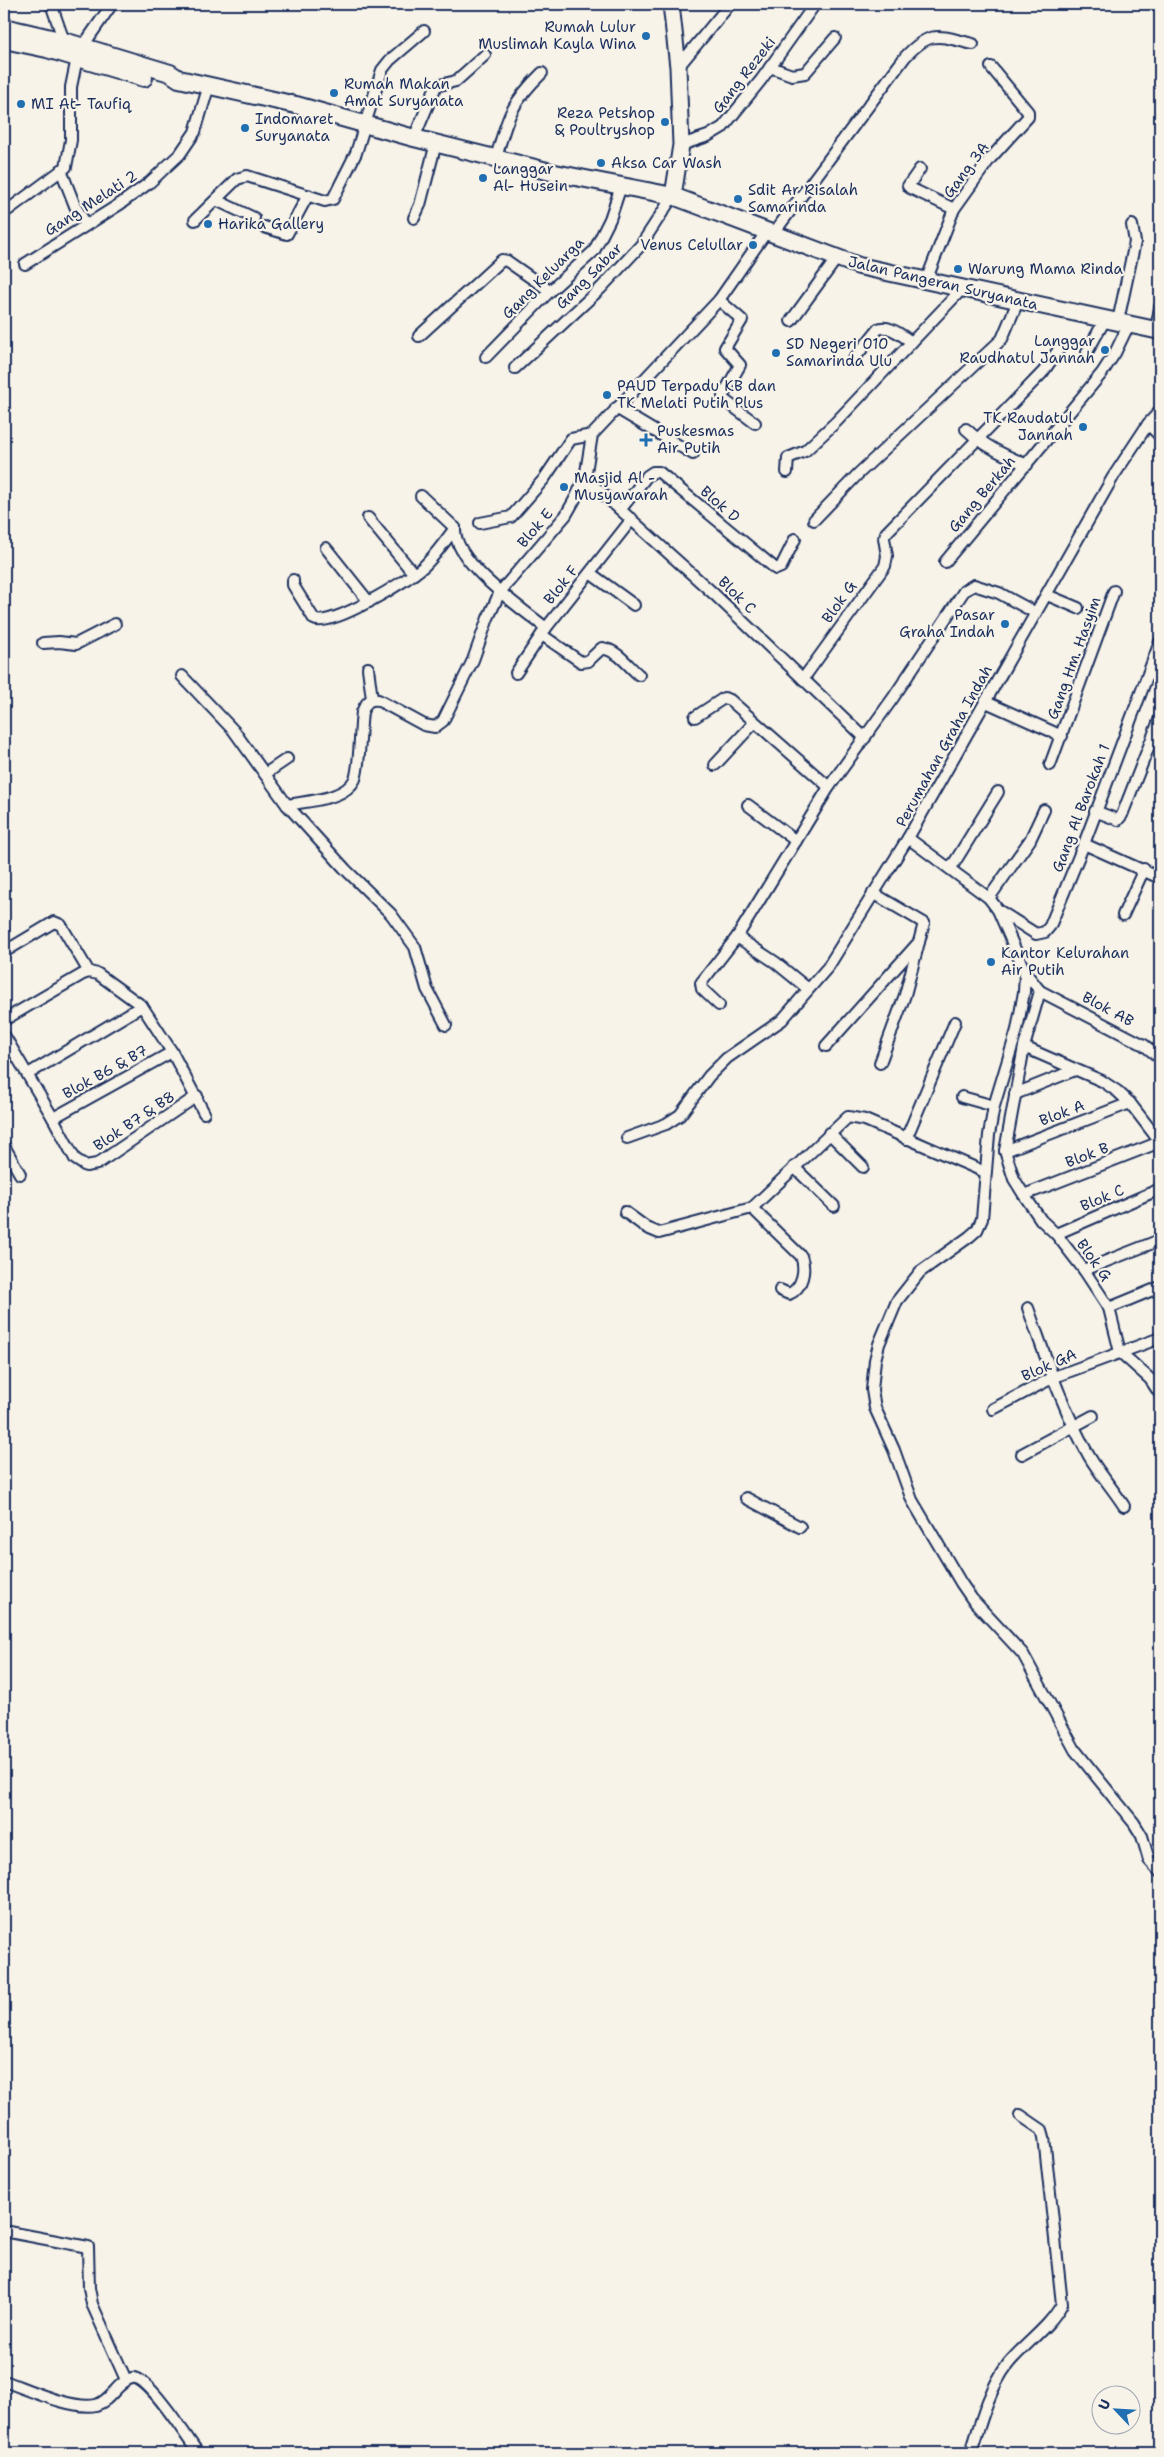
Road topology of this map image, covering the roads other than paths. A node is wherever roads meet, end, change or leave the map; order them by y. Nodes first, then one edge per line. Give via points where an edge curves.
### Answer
1 (51, 4) edge
2 (112, 4) edge
3 (671, 4) edge
4 (730, 4) edge
5 (815, 4) edge
6 (4, 27) edge
7 (424, 32) dead end
8 (835, 38) dead end
9 (4, 40) edge
10 (973, 44) dead end
11 (72, 49) junction
12 (485, 55) dead end
13 (678, 67) junction
14 (770, 67) junction
15 (991, 67) dead end
16 (542, 73) dead end
17 (209, 85) junction
18 (366, 124) junction
19 (414, 138) junction
20 (436, 143) junction
21 (681, 145) junction
22 (496, 158) junction
23 (920, 169) dead end
24 (62, 170) junction
25 (621, 186) junction
26 (308, 195) junction
27 (673, 196) junction
28 (216, 200) junction
29 (954, 209) junction
30 (4, 213) edge
31 (254, 218) dead end
32 (414, 218) dead end
33 (195, 220) dead end
34 (86, 224) junction
35 (1132, 225) dead end
36 (264, 227) dead end
37 (770, 233) junction
38 (837, 258) junction
39 (25, 264) dead end
40 (926, 281) junction
41 (963, 288) junction
42 (550, 291) junction
43 (719, 300) junction
44 (1018, 301) junction
45 (1160, 307) edge
46 (791, 321) dead end
47 (1117, 321) junction
48 (1158, 330) edge
49 (419, 336) dead end
50 (912, 342) junction
51 (1059, 349) dead end
52 (1087, 352) dead end
53 (486, 357) dead end
54 (854, 359) dead end
55 (515, 368) dead end
56 (616, 408) junction
57 (1160, 411) edge
58 (755, 423) dead end
59 (1148, 424) junction
60 (966, 429) dead end
61 (592, 436) junction
62 (1160, 436) edge
63 (977, 440) junction
64 (693, 454) dead end
65 (1027, 465) junction
66 (787, 472) dead end
67 (584, 478) junction
68 (421, 496) dead end
69 (621, 508) junction
70 (368, 518) dead end
71 (632, 519) junction
72 (814, 520) dead end
73 (480, 523) dead end
74 (455, 528) junction
75 (795, 539) dead end
76 (326, 548) dead end
77 (945, 562) dead end
78 (590, 573) junction
79 (414, 574) junction
80 (292, 580) dead end
81 (1114, 591) dead end
82 (500, 592) junction
83 (1047, 595) junction
84 (369, 602) junction
85 (634, 605) dead end
86 (1078, 608) dead end
87 (1036, 613) junction
88 (115, 624) dead end
89 (544, 632) junction
90 (1160, 642) edge
91 (43, 643) dead end
92 (368, 668) dead end
93 (516, 673) dead end
94 (639, 675) dead end
95 (182, 676) dead end
96 (803, 679) junction
97 (372, 699) junction
98 (986, 702) junction
99 (695, 717) dead end
100 (1160, 718) edge
101 (754, 724) junction
102 (1062, 736) junction
103 (865, 738) junction
104 (287, 759) dead end
105 (715, 765) dead end
106 (1050, 766) dead end
107 (265, 774) junction
108 (829, 787) junction
109 (998, 792) dead end
110 (748, 805) dead end
111 (287, 806) junction
112 (1044, 810) dead end
113 (1095, 811) junction
114 (908, 838) junction
115 (796, 841) junction
116 (1084, 844) junction
117 (951, 868) junction
118 (1144, 870) junction
119 (1160, 878) edge
120 (873, 893) junction
121 (989, 898) junction
122 (998, 910) junction
123 (1123, 915) dead end
124 (737, 937) junction
125 (919, 942) junction
126 (4, 952) edge
127 (89, 972) junction
128 (1025, 972) junction
129 (807, 988) junction
130 (1040, 991) junction
131 (719, 1005) dead end
132 (142, 1006) junction
133 (4, 1020) edge
134 (955, 1022) dead end
135 (446, 1025) dead end
136 (4, 1035) edge
137 (826, 1046) dead end
138 (1024, 1047) junction
139 (172, 1052) junction
140 (1160, 1058) edge
141 (880, 1063) dead end
142 (1075, 1070) junction
143 (28, 1074) junction
144 (1015, 1094) junction
145 (197, 1096) junction
146 (962, 1097) dead end
147 (1130, 1103) junction
148 (994, 1106) junction
149 (204, 1113) dead end
150 (53, 1118) junction
151 (829, 1133) junction
152 (627, 1138) dead end
153 (906, 1139) junction
154 (1160, 1142) edge
155 (4, 1146) edge
156 (1005, 1151) junction
157 (794, 1167) junction
158 (863, 1167) dead end
159 (985, 1172) junction
160 (20, 1174) dead end
161 (1160, 1189) edge
162 (1024, 1195) junction
163 (834, 1206) dead end
164 (752, 1208) junction
165 (625, 1212) dead end
166 (1056, 1234) junction
167 (1160, 1240) edge
168 (1084, 1270) junction
169 (1160, 1287) edge
170 (780, 1290) dead end
171 (1028, 1308) dead end
172 (1109, 1308) junction
173 (1160, 1338) edge
174 (1120, 1352) junction
175 (1054, 1377) junction
176 (1160, 1394) edge
177 (993, 1410) dead end
178 (1093, 1416) dead end
179 (1074, 1425) junction
180 (1022, 1454) dead end
181 (746, 1498) dead end
182 (1124, 1506) dead end
183 (800, 1527) dead end
184 (1160, 1872) edge
185 (1020, 2115) dead end
186 (4, 2231) edge
187 (126, 2380) junction
188 (4, 2381) edge
189 (198, 2453) edge
190 (972, 2453) edge

1 - 11 street
2 - 11 street
3 - 13 main road
4 - 13 street
5 - 14 street, Gang Rezeki
6 - 11 main road, Jalan Pangeran Suryanata
7 - 18 street via 382,70
8 - 14 street via 805,73 792,76
9 - 11 main road, Jalan Pangeran Suryanata
10 - 37 street via 939,36 917,44
11 - 17 main road, Jalan Pangeran Suryanata
11 - 24 street via 69,157
12 - 19 street via 461,78 436,86
13 - 21 main road
14 - 21 street, Gang Rezeki via 722,127 708,136
15 - 29 street, Gang 3A via 1028,112 1025,121 989,160
16 - 22 street via 512,108
17 - 18 main road, Jalan Pangeran Suryanata
17 - 34 street, Gang Melati 2 via 195,132 185,148 149,184
18 - 19 main road, Jalan Pangeran Suryanata
18 - 26 street via 337,196 329,201
19 - 20 main road, Jalan Pangeran Suryanata
20 - 22 main road, Jalan Pangeran Suryanata
20 - 32 street
21 - 27 main road
22 - 25 main road, Jalan Pangeran Suryanata
23 - 29 street via 908,186
24 - 30 street
24 - 34 street via 75,206
25 - 27 main road, Jalan Pangeran Suryanata
25 - 42 street, Gang Keluarga via 610,219 594,251
26 - 28 street via 247,176 238,179
26 - 36 street via 287,234
27 - 37 main road, Jalan Pangeran Suryanata
27 - 55 street, Gang Sabar via 641,245 601,288
28 - 31 street
28 - 33 street
29 - 40 street, Gang 3A
34 - 39 street, Gang Melati 2
35 - 47 street via 1135,242
37 - 38 main road, Jalan Pangeran Suryanata
37 - 43 street
38 - 40 main road, Jalan Pangeran Suryanata
38 - 46 street
40 - 41 main road, Jalan Pangeran Suryanata
41 - 44 main road, Jalan Pangeran Suryanata
41 - 50 street
42 - 49 street via 502,260
42 - 53 street, Gang Keluarga
43 - 56 street
43 - 58 street via 742,320 725,348 740,365 723,399
44 - 47 main road, Jalan Pangeran Suryanata
44 - 72 street via 1002,339 858,474
45 - 48 street
47 - 48 main road, Jalan Pangeran Suryanata
47 - 52 street
47 - 65 street, Gang Berkah via 1115,354
50 - 54 street via 882,327
50 - 66 street via 830,428 804,451 788,458
51 - 63 street via 1043,372
56 - 61 street
56 - 64 street
57 - 59 street, Perumahan Graha Indah
59 - 62 street
59 - 83 street, Perumahan Graha Indah via 1113,477
60 - 63 street
61 - 67 street, Blok E
61 - 73 street via 570,439 544,479 511,517
63 - 65 street
63 - 96 street, Blok G via 885,535 885,566
65 - 77 street, Gang Berkah
67 - 69 street, Blok C
67 - 82 street, Blok E via 566,515
68 - 74 street
69 - 71 street, Blok C
69 - 75 street, Blok D via 647,476 659,472 776,569 781,567
70 - 79 street
71 - 78 street, Blok F
71 - 96 street, Blok C
74 - 79 street via 429,561
74 - 82 street via 454,539 474,568
76 - 84 street
78 - 85 street
78 - 89 street, Blok F
79 - 84 street
80 - 84 street via 318,621
81 - 102 street, Gang Hm. Hasyim
82 - 89 street
82 - 97 street, Blok E via 473,660 443,721 435,727 424,725
83 - 86 street
83 - 87 street, Perumahan Graha Indah
87 - 98 street, Perumahan Graha Indah
87 - 103 street via 999,593 974,585 967,588
88 - 91 street via 76,644
89 - 93 street, Blok F
89 - 94 street via 581,662 588,661 602,648 620,656
90 - 113 street, Gang Al Barokah 1
92 - 97 street
95 - 107 street via 223,718
96 - 103 street, Blok C
97 - 111 street via 366,702 362,712 354,779 346,789 331,796
98 - 102 street, Gang Hm. Hasyim
98 - 114 street, Perumahan Graha Indah
99 - 101 street via 724,698
100 - 113 street via 1122,815 1113,820
101 - 105 street
101 - 108 street
102 - 106 street, Gang Hm. Hasyim
103 - 108 street
104 - 107 street
107 - 111 street
108 - 115 street
109 - 117 street
110 - 115 street
111 - 135 street via 390,914 415,947 427,989
112 - 121 street via 1030,840
113 - 116 street, Gang Al Barokah 1
114 - 117 street, Perumahan Graha Indah
114 - 120 street
115 - 124 street
116 - 118 street
116 - 122 street, Gang Al Barokah 1 via 1045,932 1036,934
117 - 121 street, Perumahan Graha Indah
118 - 119 street
118 - 123 street
120 - 125 street via 922,920 924,928
120 - 129 street via 828,967
121 - 122 street, Perumahan Graha Indah
122 - 128 street, Perumahan Graha Indah
124 - 129 street
124 - 131 street via 700,986
125 - 137 street
125 - 141 street via 905,995
126 - 127 street via 54,922 61,925
127 - 132 street via 98,974
127 - 133 street
128 - 130 street, Perumahan Graha Indah
128 - 148 street via 1017,1030
129 - 152 street via 782,1020 720,1066 680,1115 666,1124
130 - 138 street
130 - 140 street, Blok AB via 1144,1045
132 - 139 street
132 - 143 street
134 - 153 street
136 - 143 street
138 - 142 street
138 - 144 street
139 - 145 street
139 - 150 street, Blok B6 & B7
142 - 144 street
142 - 147 street via 1102,1081
143 - 150 street
144 - 156 street
145 - 149 street
145 - 150 street, Blok B7 & B8 via 97,1164 86,1166 74,1159
146 - 148 street
147 - 154 street
147 - 156 street, Blok A
148 - 159 street
151 - 153 street via 848,1117 856,1116
151 - 157 street
151 - 158 street
153 - 159 street
154 - 162 street, Blok B
155 - 160 street
156 - 162 street via 1014,1180
157 - 163 street
157 - 164 street
159 - 184 street via 984,1210 977,1230 920,1272 897,1301 875,1360 872,1390 875,1408 911,1500 972,1599 1023,1654 1075,1750 1134,1823 1150,1860
161 - 166 street, Blok C
162 - 166 street, Blok G via 1041,1220
164 - 165 street via 659,1233
164 - 170 street via 801,1256 804,1263 800,1284 789,1294
166 - 168 street, Blok G
167 - 168 street
168 - 172 street, Blok G
169 - 172 street
171 - 175 street
172 - 174 street, Blok G
173 - 174 street
174 - 175 street, Blok GA
174 - 176 street via 1150,1379
175 - 177 street, Blok GA
175 - 179 street
178 - 179 street
179 - 180 street
179 - 182 street via 1096,1467
181 - 183 street
185 - 190 street via 1042,2130 1044,2137 1062,2304 1056,2315 1007,2366 993,2390
186 - 187 street via 88,2247 92,2304
187 - 188 street via 106,2400 86,2406
187 - 189 street via 141,2379

